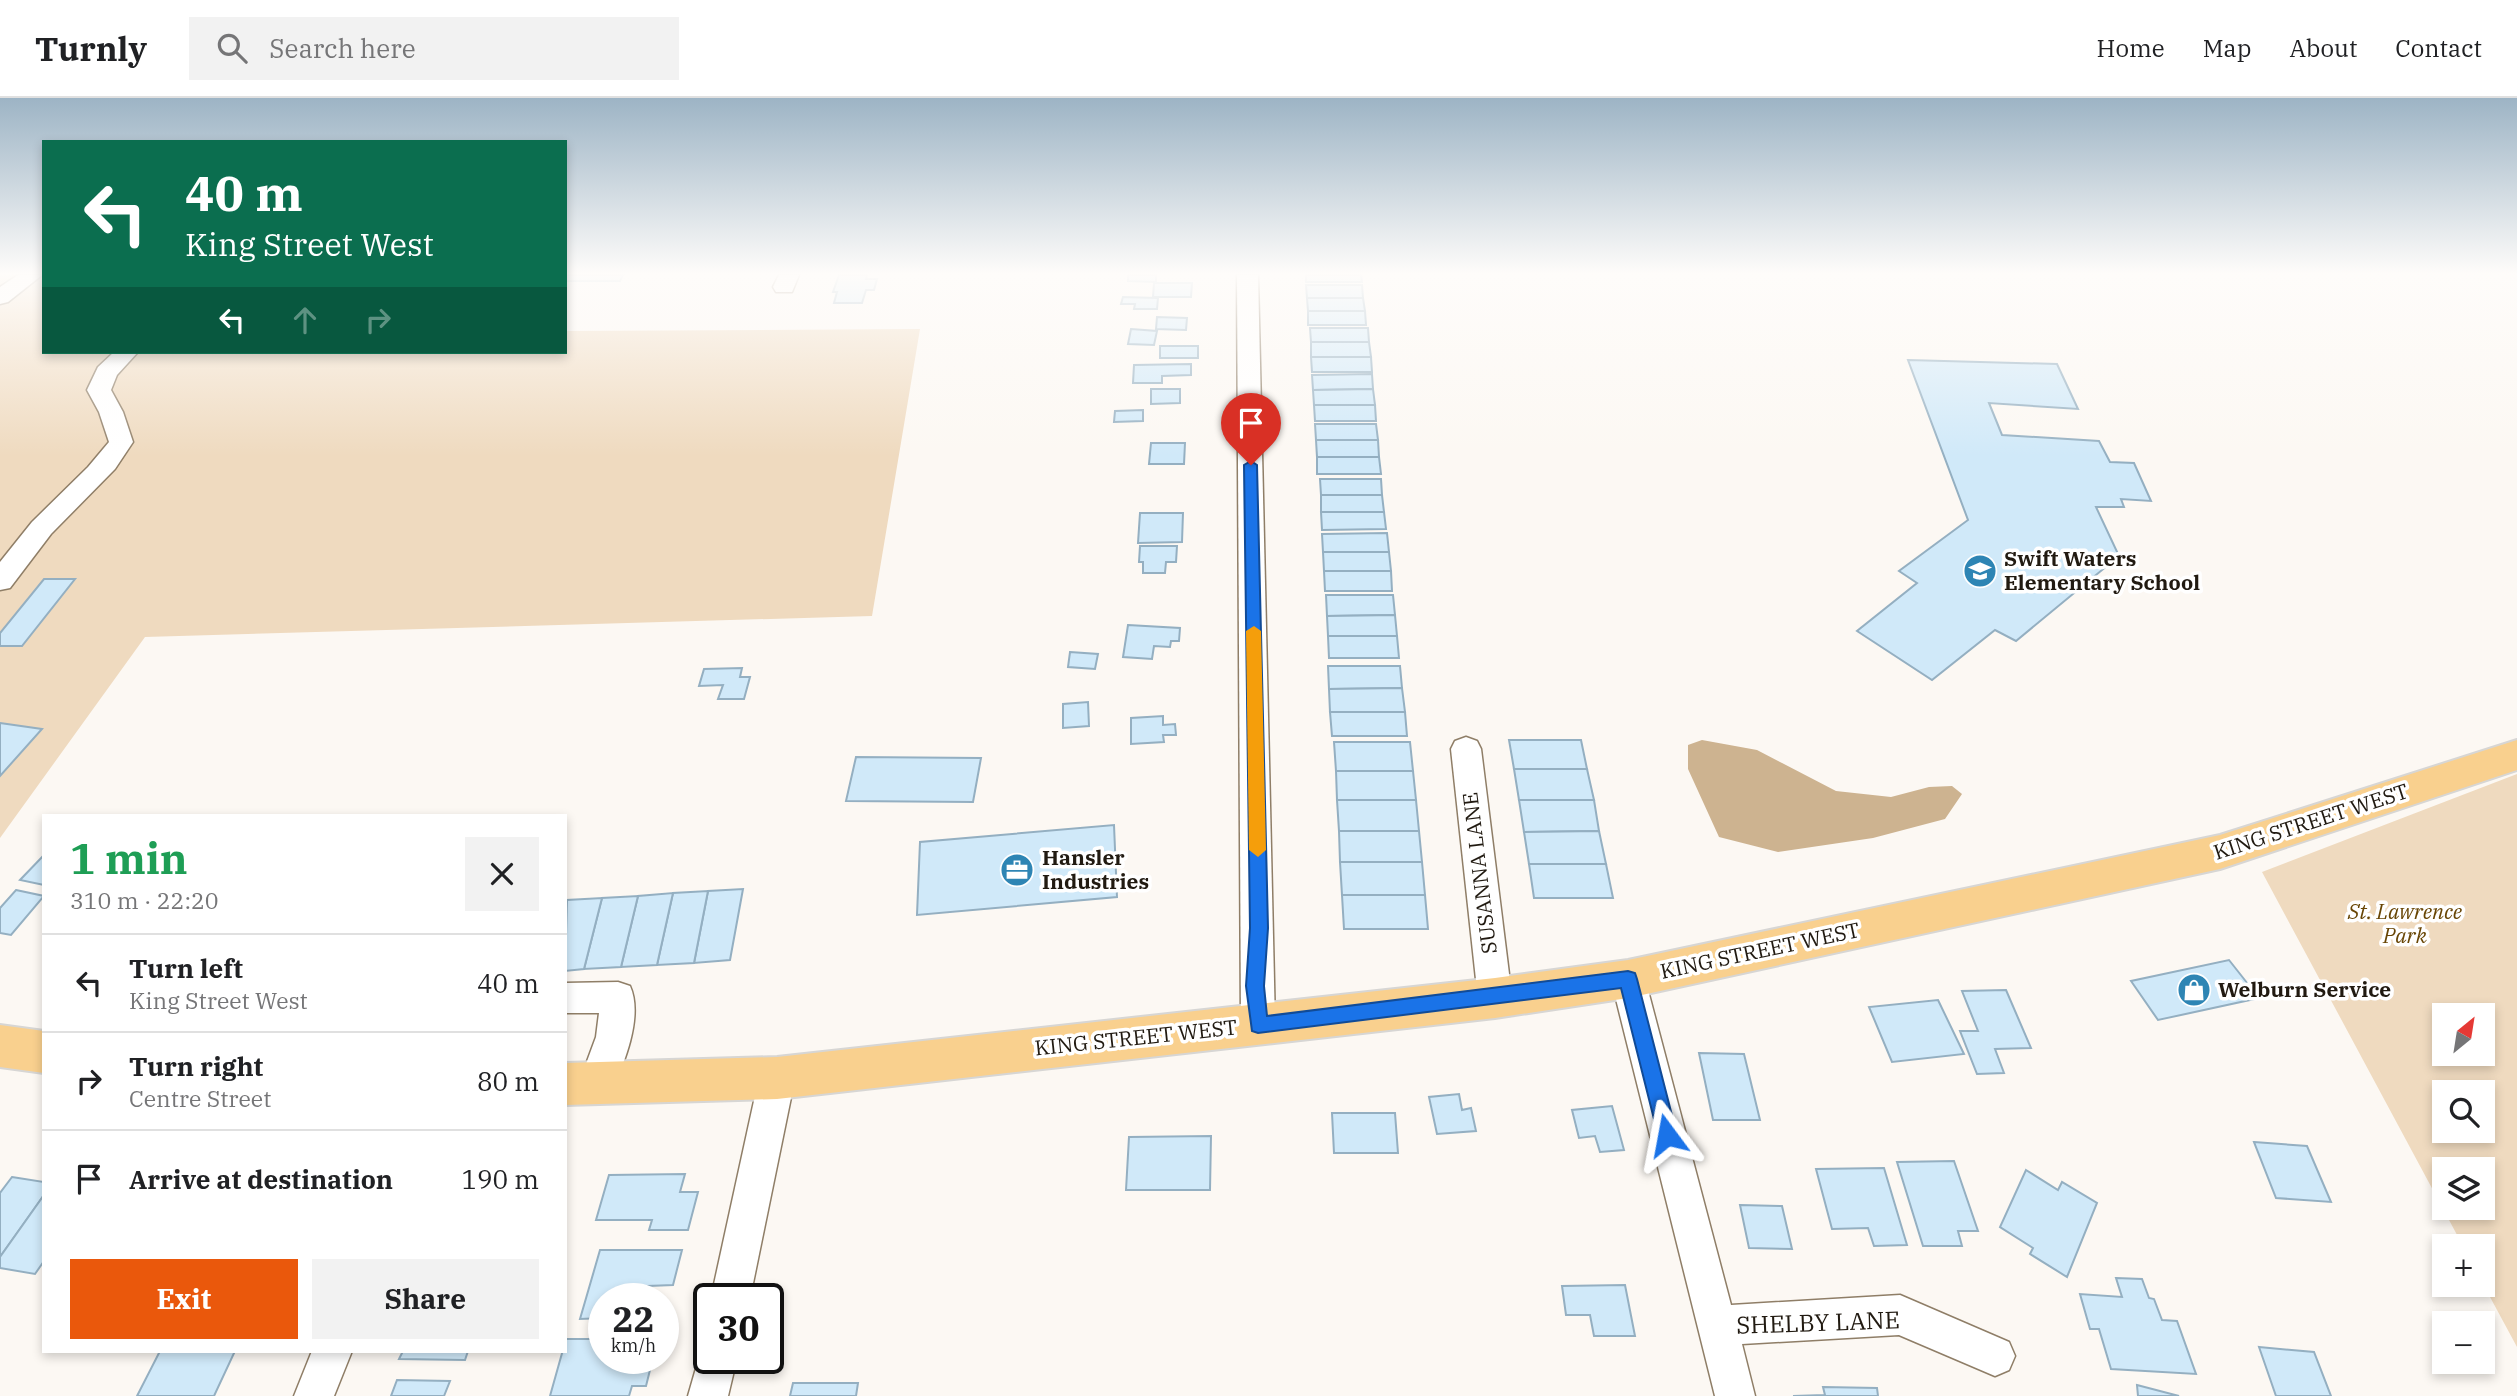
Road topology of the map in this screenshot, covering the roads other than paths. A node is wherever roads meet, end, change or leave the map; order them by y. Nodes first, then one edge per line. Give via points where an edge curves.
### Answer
1 (1248, 336) edge
2 (125, 354) edge
3 (0, 581) edge
4 (1466, 749) dead end
5 (2517, 755) edge
6 (1628, 979) junction
7 (567, 998) edge
8 (1495, 998) junction
9 (1258, 1025) junction
10 (0, 1046) edge
11 (42, 1052) edge
12 (777, 1078) junction
13 (581, 1084) edge
14 (733, 1283) edge
15 (1718, 1326) junction
16 (331, 1353) edge
17 (1995, 1356) dead end
18 (713, 1374) edge
19 (314, 1396) edge
20 (708, 1396) edge
21 (1735, 1396) edge

1 - 9 street
2 - 3 street via 106,372 99,390 121,442 110,462 38,531
4 - 8 street, SUSANNA LANE
5 - 6 main road, KING STREET WEST via 2213,854
6 - 8 main road, KING STREET WEST
6 - 15 street
7 - 13 street via 618,997 613,1037
8 - 9 main road, KING STREET WEST
9 - 12 main road, KING STREET WEST
10 - 11 main road
12 - 13 main road, KING STREET WEST
12 - 14 street
15 - 17 street, SHELBY LANE via 1900,1315
15 - 21 street
16 - 19 street
18 - 20 street

